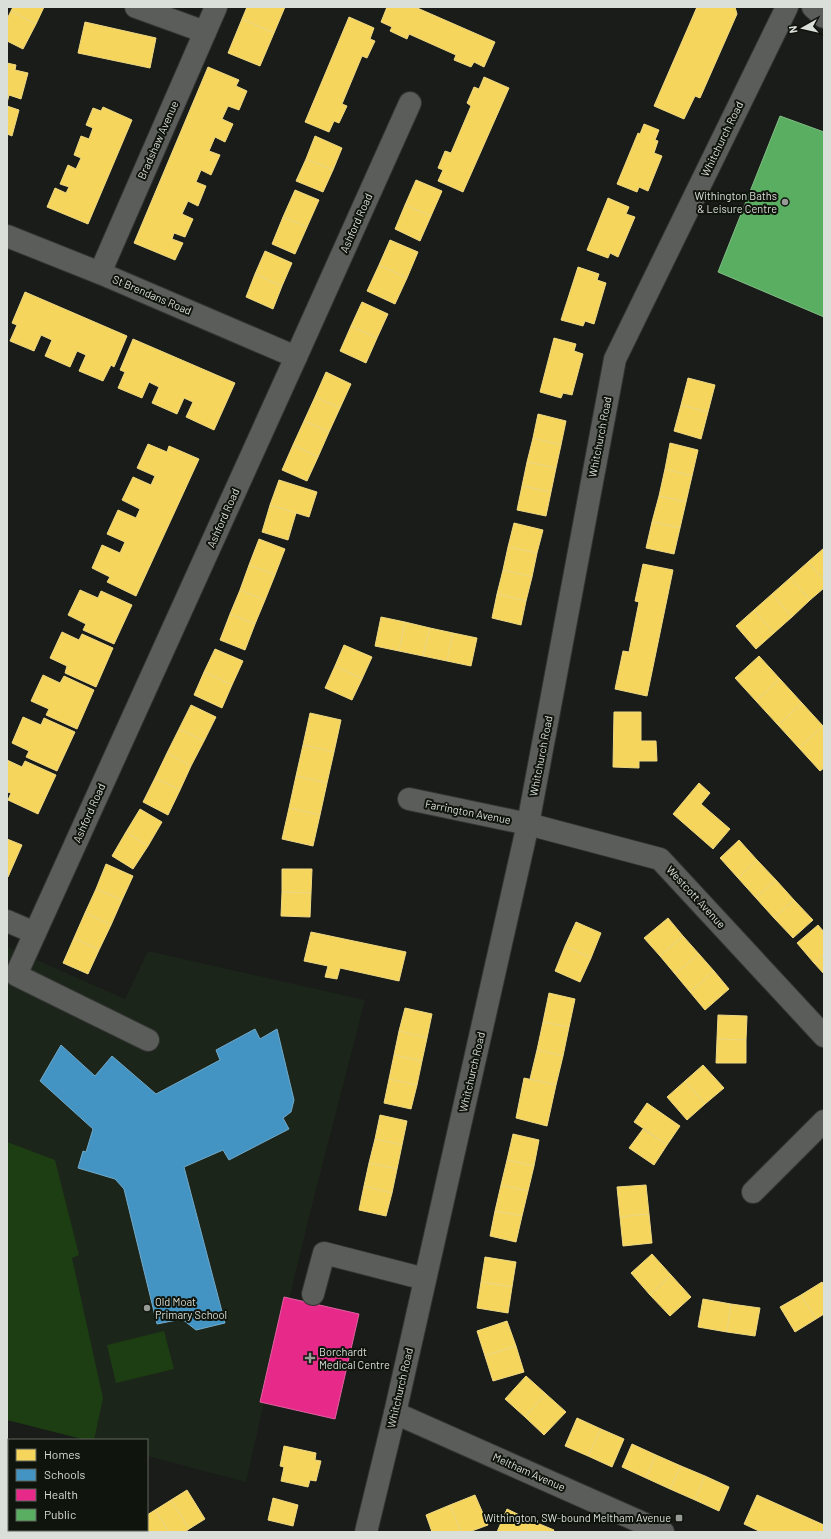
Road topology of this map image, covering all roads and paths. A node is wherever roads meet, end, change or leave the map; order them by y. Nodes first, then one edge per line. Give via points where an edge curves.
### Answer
1 (136, 7) edge
2 (216, 7) edge
3 (787, 7) edge
4 (813, 7) edge
5 (824, 18) edge
6 (205, 32) junction
7 (410, 103) dead end
8 (7, 236) edge
9 (100, 273) junction
10 (296, 357) junction
11 (409, 800) dead end
12 (528, 824) junction
13 (7, 920) edge
14 (35, 933) junction
15 (824, 1036) edge
16 (148, 1040) dead end
17 (824, 1121) edge
18 (753, 1192) dead end
19 (425, 1278) junction
20 (313, 1294) dead end
21 (395, 1413) junction
22 (366, 1532) edge
23 (663, 1532) edge

1 - 6 street
2 - 6 street, Bradshaw Avenue
3 - 12 street, Whitchurch Road via 615,359
4 - 5 street
6 - 9 street, Bradshaw Avenue
7 - 10 street, Ashford Road
8 - 9 street, St Brendans Road
9 - 10 street, St Brendans Road
10 - 14 street, Ashford Road
11 - 12 street, Farrington Avenue
12 - 15 street, Westcott Avenue via 660,858
12 - 19 street, Whitchurch Road
13 - 14 street
14 - 16 street, Ashford Road via 16,975
17 - 18 street
19 - 20 street via 324,1253
19 - 21 street, Whitchurch Road
21 - 22 street, Whitchurch Road
21 - 23 street, Meltham Avenue

